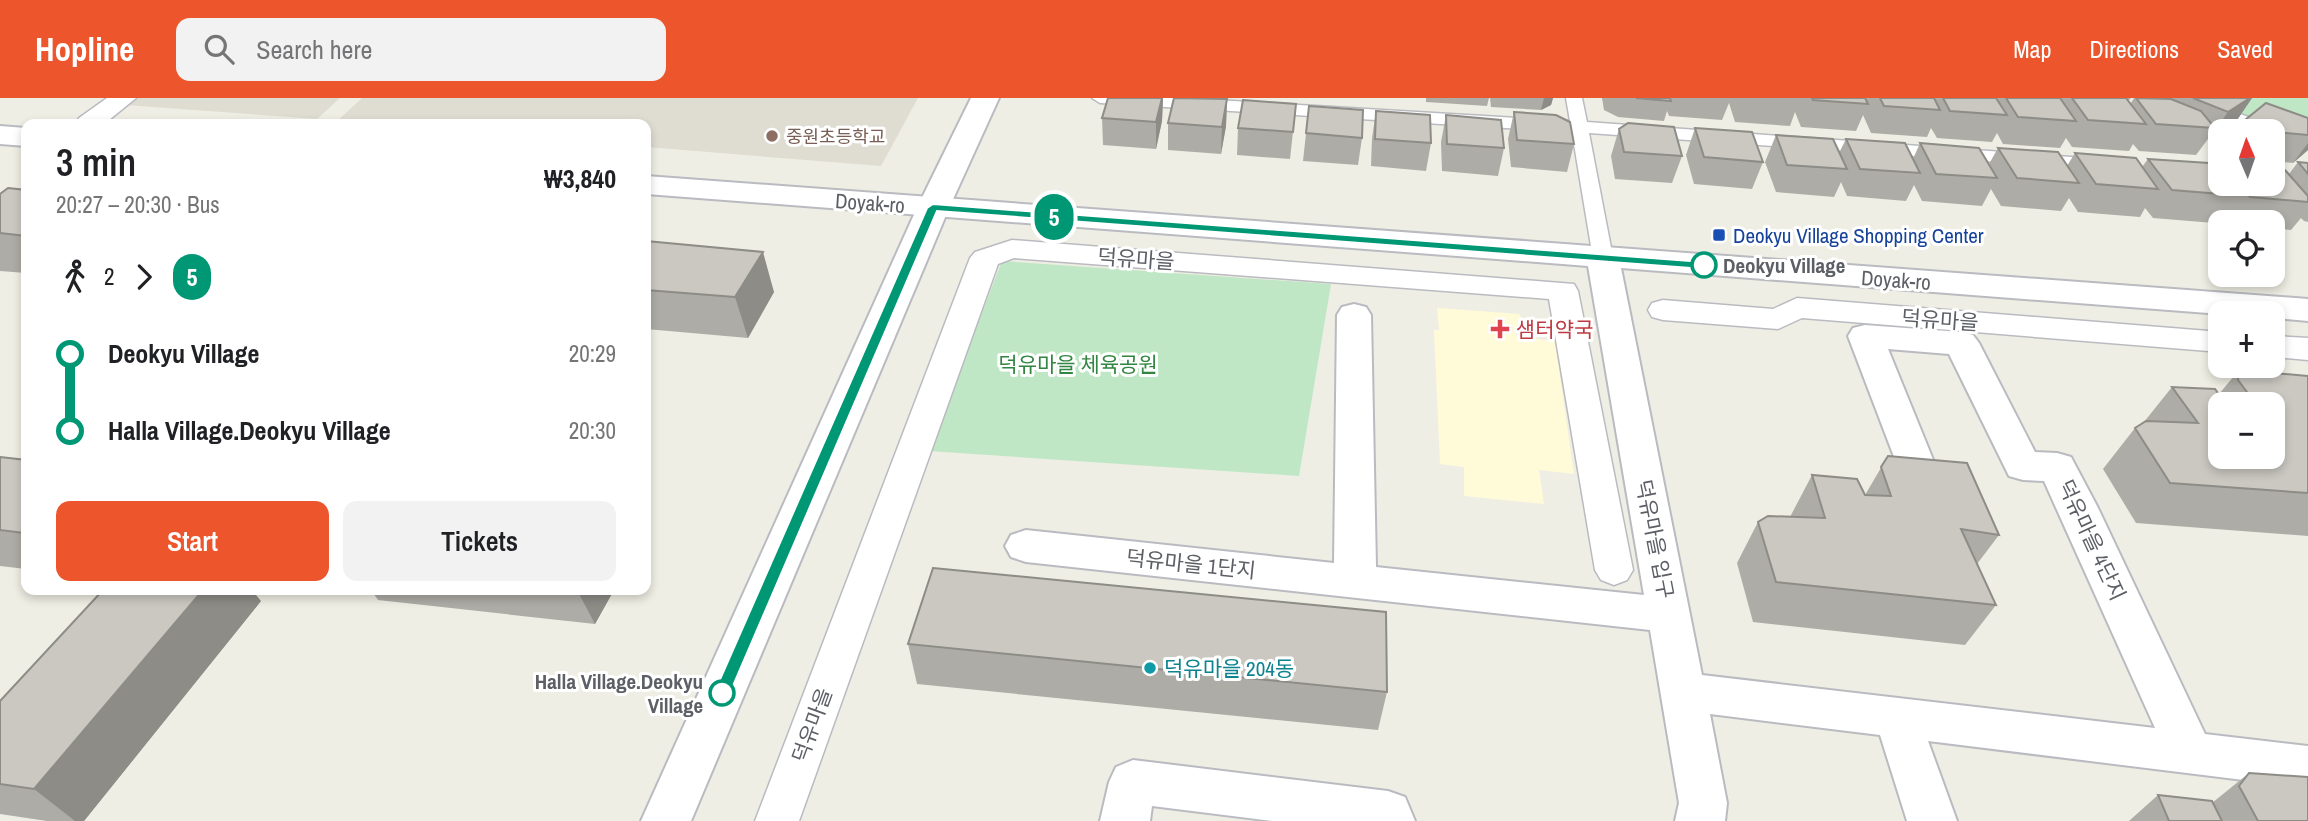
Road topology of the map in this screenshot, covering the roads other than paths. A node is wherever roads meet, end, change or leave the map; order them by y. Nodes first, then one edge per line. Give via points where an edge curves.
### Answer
1 (123, 98) edge
2 (985, 98) edge
3 (1100, 98) edge
4 (1574, 98) edge
5 (2185, 98) edge
6 (1209, 101) edge
7 (1387, 107) edge
8 (95, 119) edge
9 (2238, 119) edge
10 (1580, 127) junction
11 (0, 135) edge
12 (21, 137) edge
13 (2123, 166) edge
14 (651, 185) edge
15 (933, 208) junction
16 (1603, 258) junction
17 (1663, 310) dead end
18 (2308, 310) edge
19 (1354, 315) dead end
20 (2208, 341) edge
21 (2285, 347) edge
22 (2308, 349) edge
23 (1915, 463) edge
24 (1026, 546) dead end
25 (1614, 570) dead end
26 (1355, 581) junction
27 (1670, 615) junction
28 (1684, 692) junction
29 (1898, 718) junction
30 (2190, 753) junction
31 (2308, 767) edge
32 (666, 821) edge
33 (777, 821) edge
34 (1125, 821) edge
35 (1390, 821) edge
36 (1700, 821) edge
37 (1932, 821) edge

1 - 8 street
2 - 15 street
3 - 6 lane
4 - 10 lane
5 - 9 lane
6 - 7 lane
7 - 10 lane
10 - 13 lane
10 - 16 lane
11 - 12 street
14 - 15 street, Doyak-ro
15 - 16 street, Doyak-ro
15 - 32 street
16 - 18 street, Doyak-ro
16 - 27 street, 덕유마을 입구
17 - 20 street, 덕유마을 via 1778,319 1797,308
19 - 26 street
21 - 22 street
23 - 30 street, 덕유마을 4단지 via 1865,335 1961,343 2023,466 2057,467
24 - 26 street, 덕유마을 1단지
25 - 33 street, 덕유마을 via 1563,291 1012,249 985,258
26 - 27 street, 덕유마을 1단지
27 - 28 street, 덕유마을 입구
28 - 29 street
28 - 36 street, 덕유마을 입구 via 1703,803
29 - 30 street
29 - 37 street
30 - 31 street
34 - 35 street via 1133,782 1388,813

